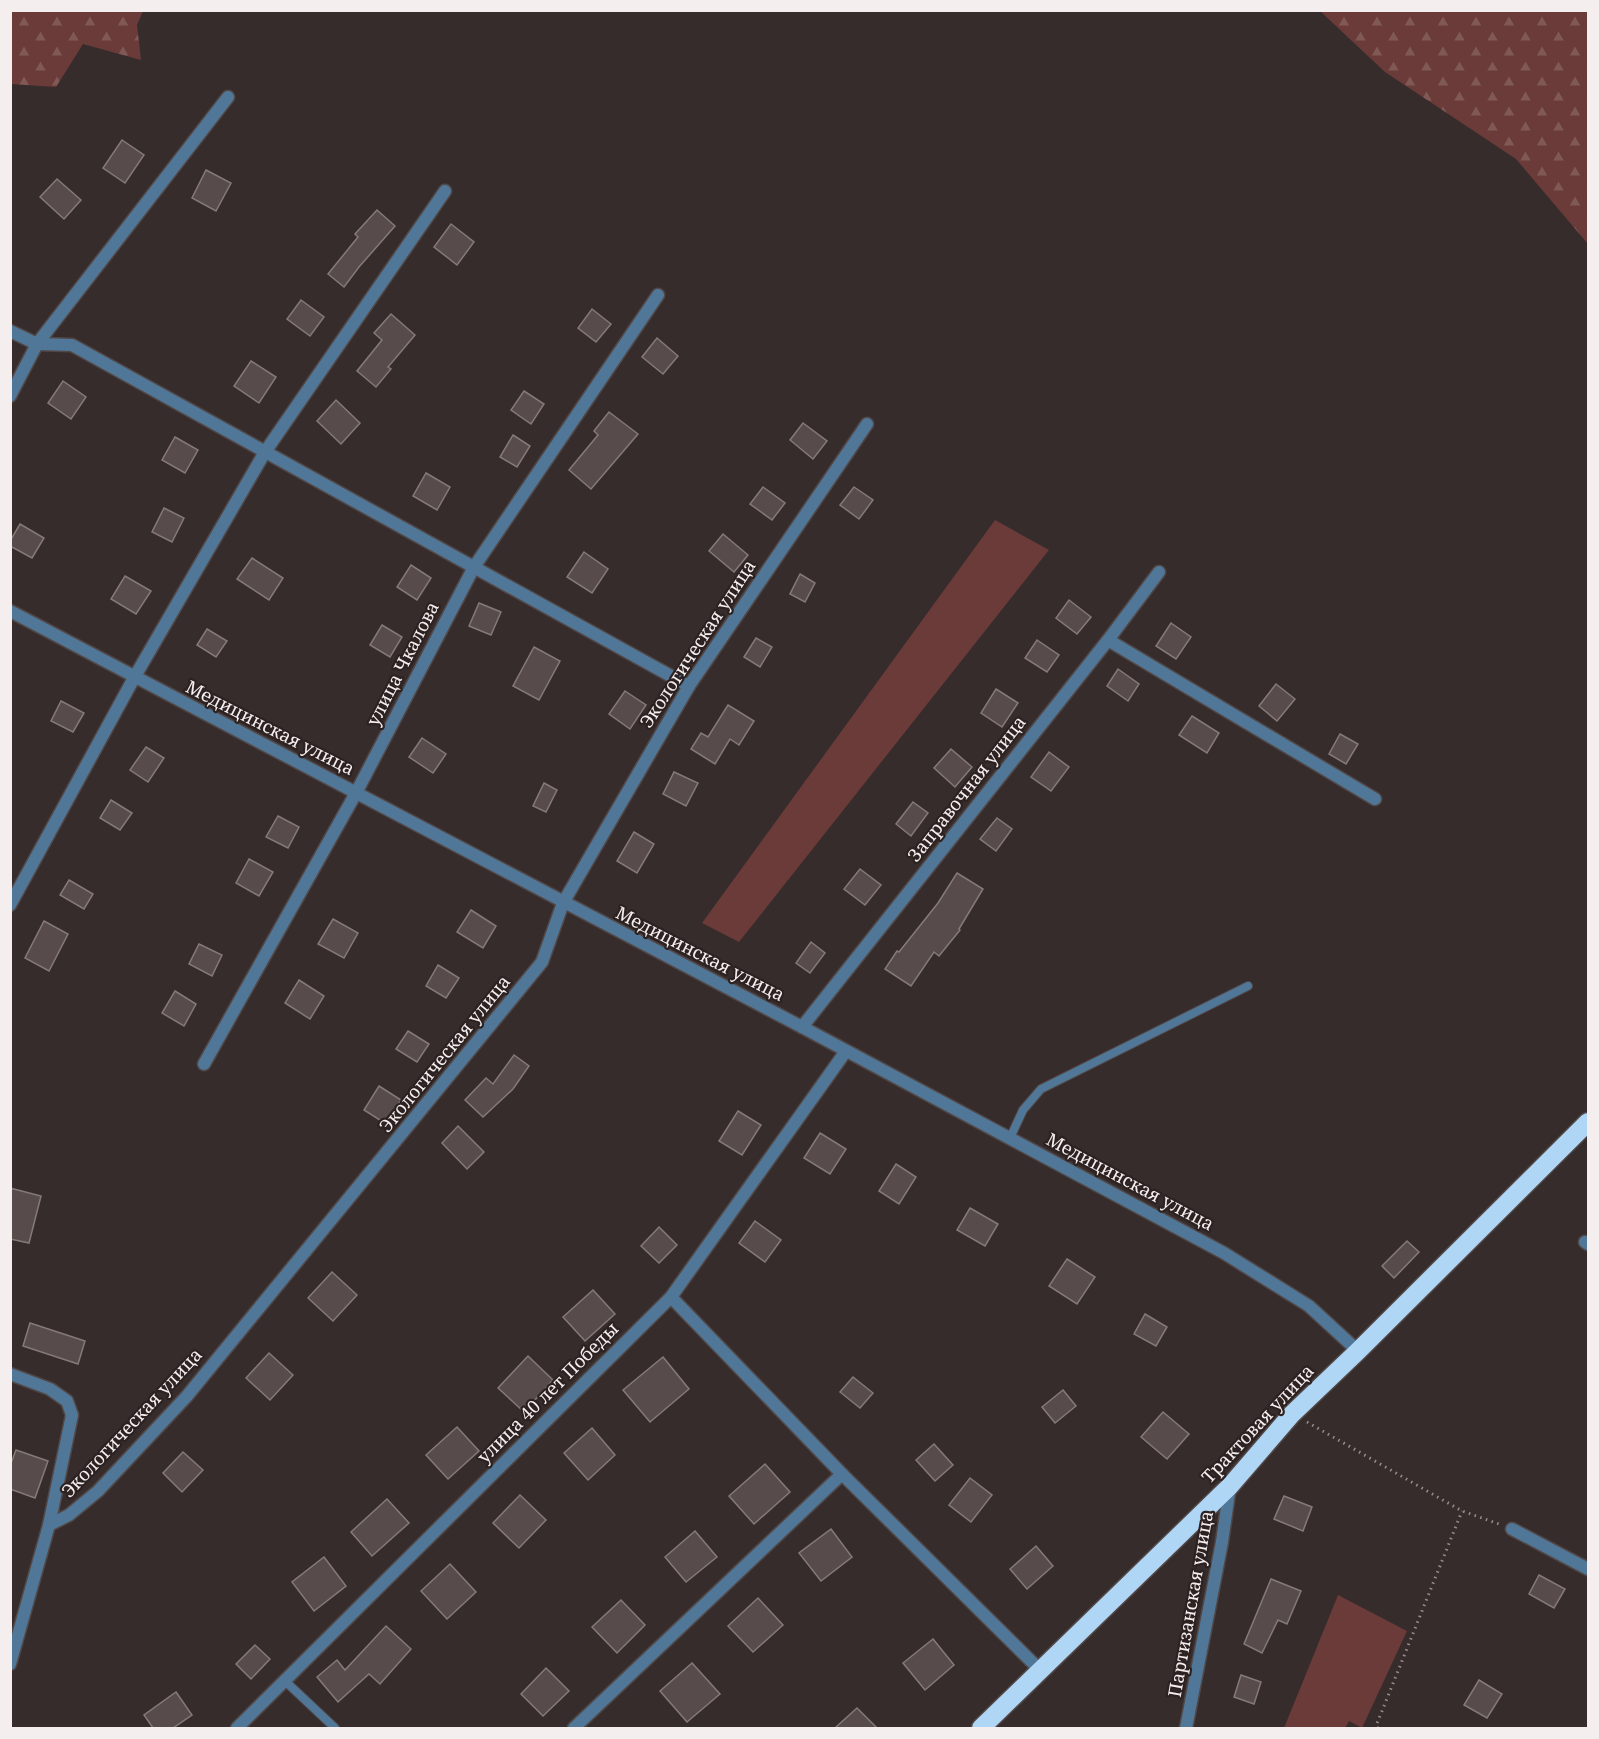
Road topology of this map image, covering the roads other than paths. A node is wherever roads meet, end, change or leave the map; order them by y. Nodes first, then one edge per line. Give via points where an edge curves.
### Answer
1 (228, 97) dead end
2 (445, 191) dead end
3 (658, 295) dead end
4 (10, 331) edge
5 (37, 344) junction
6 (10, 396) edge
7 (867, 424) dead end
8 (265, 452) junction
9 (474, 567) junction
10 (1159, 572) dead end
11 (10, 611) edge
12 (1108, 640) junction
13 (134, 678) junction
14 (689, 686) junction
15 (356, 794) junction
16 (1375, 798) dead end
17 (12, 897) edge
18 (563, 903) junction
19 (1248, 986) dead end
20 (802, 1027) junction
21 (846, 1051) junction
22 (204, 1064) dead end
23 (1588, 1122) edge
24 (1010, 1138) junction
25 (671, 1297) junction
26 (1358, 1352) junction
27 (10, 1374) edge
28 (842, 1474) junction
29 (1230, 1486) junction
30 (49, 1525) junction
31 (1512, 1529) road end
32 (1588, 1569) edge
33 (10, 1664) edge
34 (1041, 1671) junction
35 (284, 1680) junction
36 (237, 1728) edge
37 (335, 1728) edge
38 (574, 1728) edge
39 (981, 1728) edge
40 (1186, 1728) edge

1 - 5 street
2 - 8 street
3 - 9 street, улица Чкалова
4 - 5 street
5 - 6 street
5 - 8 street via 72,345
7 - 14 street, Экологическая улица
8 - 9 street
8 - 13 street
9 - 14 street
9 - 15 street, улица Чкалова
10 - 12 street, Заправочная улица
11 - 13 street, Медицинская улица
12 - 16 street
12 - 20 street, Заправочная улица
13 - 15 street, Медицинская улица
13 - 17 street
14 - 18 street, Экологическая улица
15 - 18 street, Медицинская улица
15 - 22 street, улица Чкалова
18 - 20 street, Медицинская улица
18 - 30 street, Экологическая улица via 542,962 367,1179 187,1396 98,1491 69,1515
19 - 24 lane via 1041,1089 1023,1110
20 - 21 street, Медицинская улица
21 - 24 street, Медицинская улица
21 - 25 street, улица 40 лет Победы
23 - 26 highway, Трактовая улица
24 - 26 street, Медицинская улица via 1224,1253 1310,1306
25 - 28 street
25 - 35 street, улица 40 лет Победы
26 - 29 highway, Трактовая улица via 1292,1414
27 - 30 street via 50,1389 67,1401 72,1415
28 - 34 street
28 - 38 street
29 - 34 highway, Трактовая улица
29 - 40 street, Партизанская улица
30 - 33 street
31 - 32 street
34 - 39 highway, Трактовая улица
35 - 36 street, улица 40 лет Победы
35 - 37 lane

